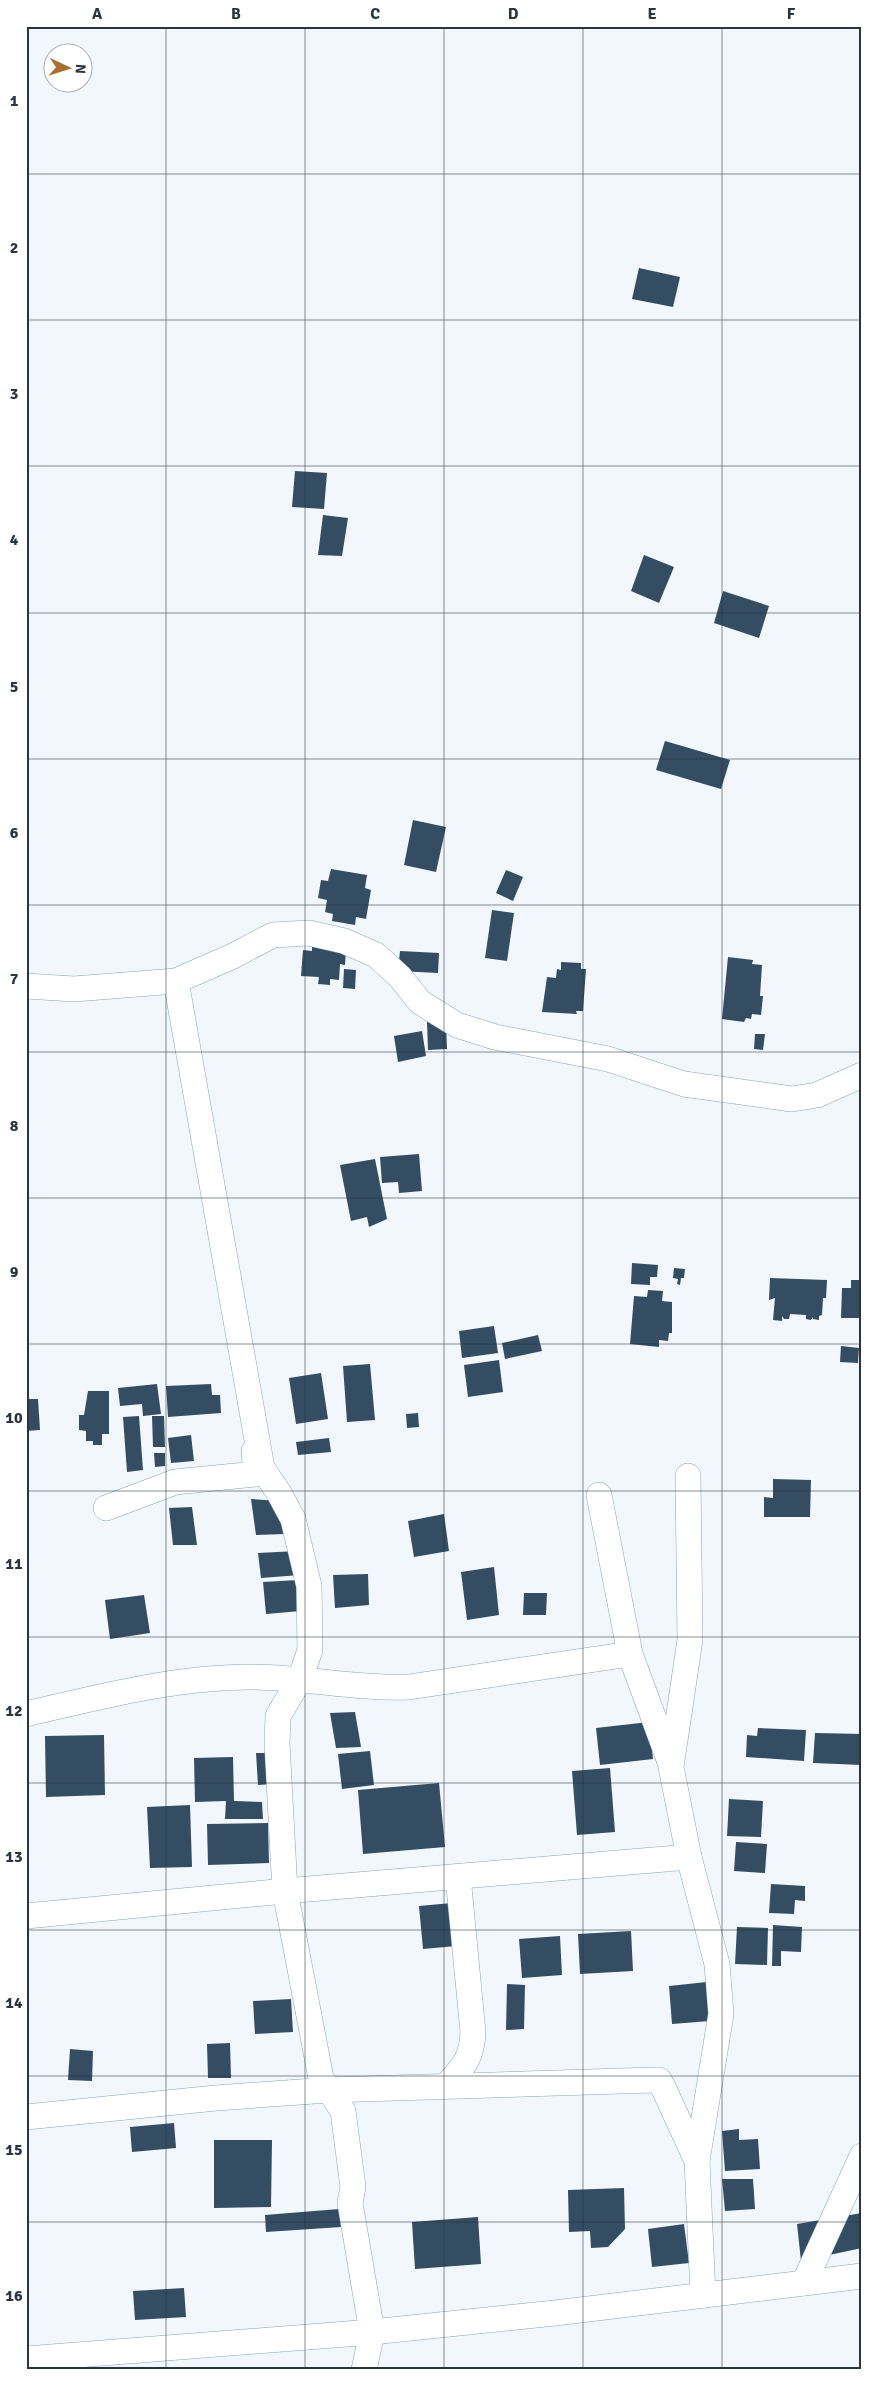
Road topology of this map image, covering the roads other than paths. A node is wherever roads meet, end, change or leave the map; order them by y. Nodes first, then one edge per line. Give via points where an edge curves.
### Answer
1 (176, 981) junction
2 (26, 986) edge
3 (862, 1075) edge
4 (247, 1386) junction
5 (688, 1476) dead end
6 (599, 1495) dead end
7 (106, 1508) dead end
8 (630, 1654) junction
9 (300, 1679) junction
10 (26, 1714) edge
11 (671, 1767) junction
12 (689, 1857) junction
13 (458, 1877) junction
14 (285, 1891) junction
15 (26, 1916) edge
16 (447, 2085) junction
17 (328, 2090) junction
18 (26, 2116) edge
19 (862, 2156) edge
20 (697, 2160) junction
21 (862, 2276) edge
22 (804, 2283) junction
23 (703, 2295) junction
24 (372, 2332) junction
25 (26, 2359) edge
26 (364, 2370) edge

1 - 2 street via 74,989
1 - 3 street via 273,935 309,933 344,941 376,955 420,1002 457,1025 495,1037 608,1059 684,1084 792,1099 817,1095
1 - 4 street
4 - 7 street via 256,1474 175,1482
4 - 9 street via 262,1468 293,1519 309,1586 310,1650
5 - 11 street via 690,1640
6 - 8 street
8 - 9 street via 410,1687 379,1688
8 - 11 street
9 - 10 street via 249,1677 189,1682 121,1692
9 - 14 street via 278,1716
11 - 12 street
12 - 13 street
12 - 20 street via 717,1964 721,2014
13 - 14 street
13 - 16 street via 473,2032 472,2051
14 - 15 street
14 - 17 street via 321,2078
16 - 17 street
16 - 20 street via 659,2080
17 - 18 street
17 - 24 street via 343,2111 353,2188 350,2203
19 - 22 street
20 - 23 street
21 - 22 street
22 - 23 street
23 - 24 street
24 - 25 street
24 - 26 street

